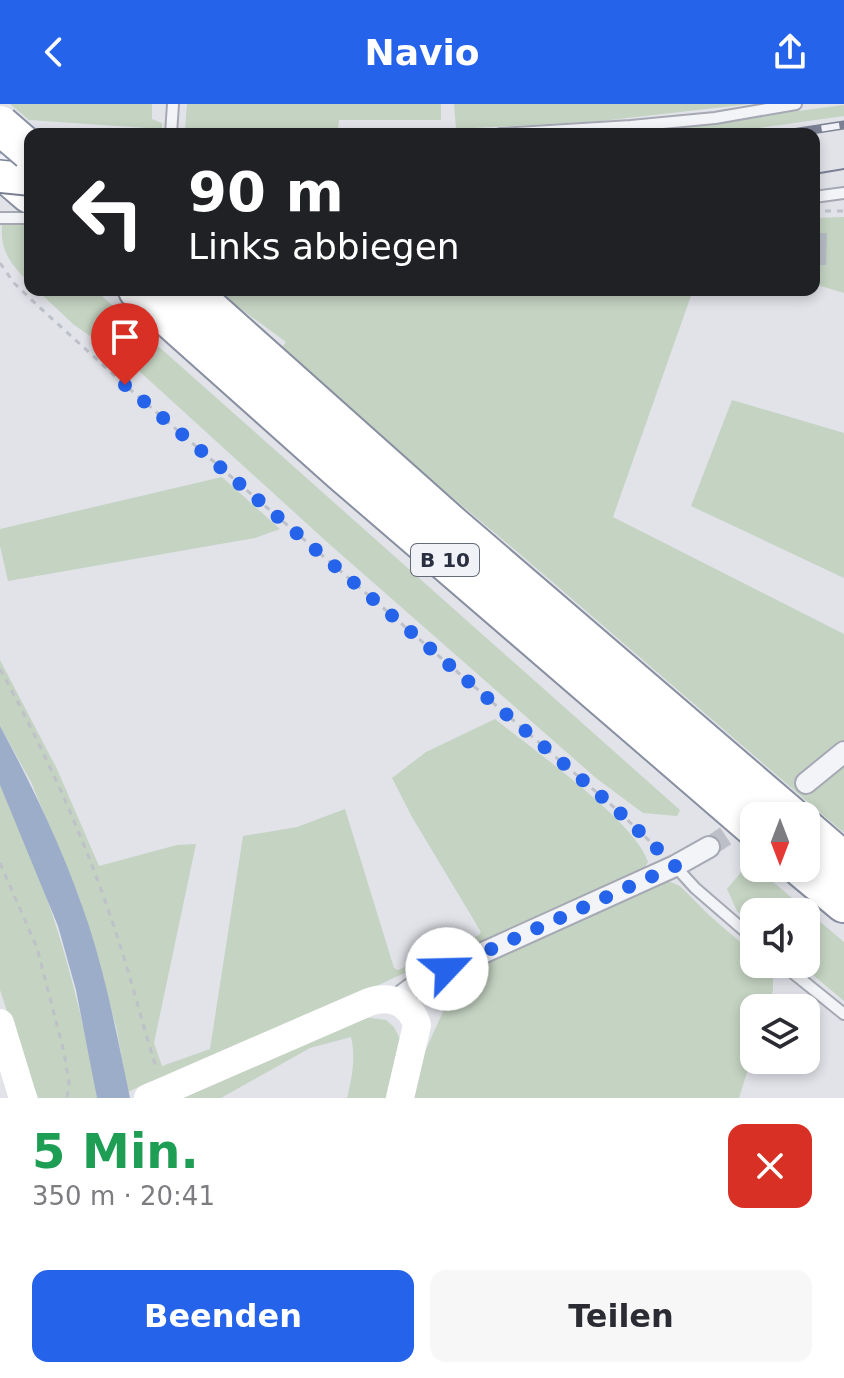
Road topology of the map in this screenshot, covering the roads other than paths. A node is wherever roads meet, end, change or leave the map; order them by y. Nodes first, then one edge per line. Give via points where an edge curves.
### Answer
1 (173, 104) edge
2 (796, 104) edge
3 (0, 125) edge
4 (171, 128) edge
5 (597, 128) edge
6 (24, 146) edge
7 (0, 168) edge
8 (24, 189) edge
9 (844, 193) edge
10 (820, 196) edge
11 (0, 218) edge
12 (24, 218) edge
13 (145, 296) edge
14 (195, 296) edge
15 (844, 752) edge
16 (774, 802) edge
17 (776, 802) edge
18 (802, 802) edge
19 (820, 835) edge
20 (820, 841) edge
21 (709, 847) tunnel mouth
22 (844, 851) edge
23 (844, 862) edge
24 (675, 866) junction
25 (819, 882) edge
26 (844, 903) edge
27 (740, 927) edge
28 (799, 978) edge
29 (396, 1000) junction
30 (844, 1014) edge
31 (0, 1023) edge
32 (156, 1094) edge
33 (23, 1098) edge
34 (400, 1098) edge

1 - 4 lane
2 - 5 lane via 715,118
3 - 6 highway, bridge
7 - 8 highway
9 - 10 lane
11 - 12 lane
13 - 16 highway, B 10 via 310,443
14 - 17 highway, B 10 via 449,523
15 - 18 street
19 - 22 highway
20 - 23 highway, B 10
21 - 24 street
24 - 27 lane
24 - 29 street via 423,980
25 - 26 highway
28 - 30 lane
29 - 32 street via 369,1002
29 - 34 street via 417,1025
31 - 33 street

